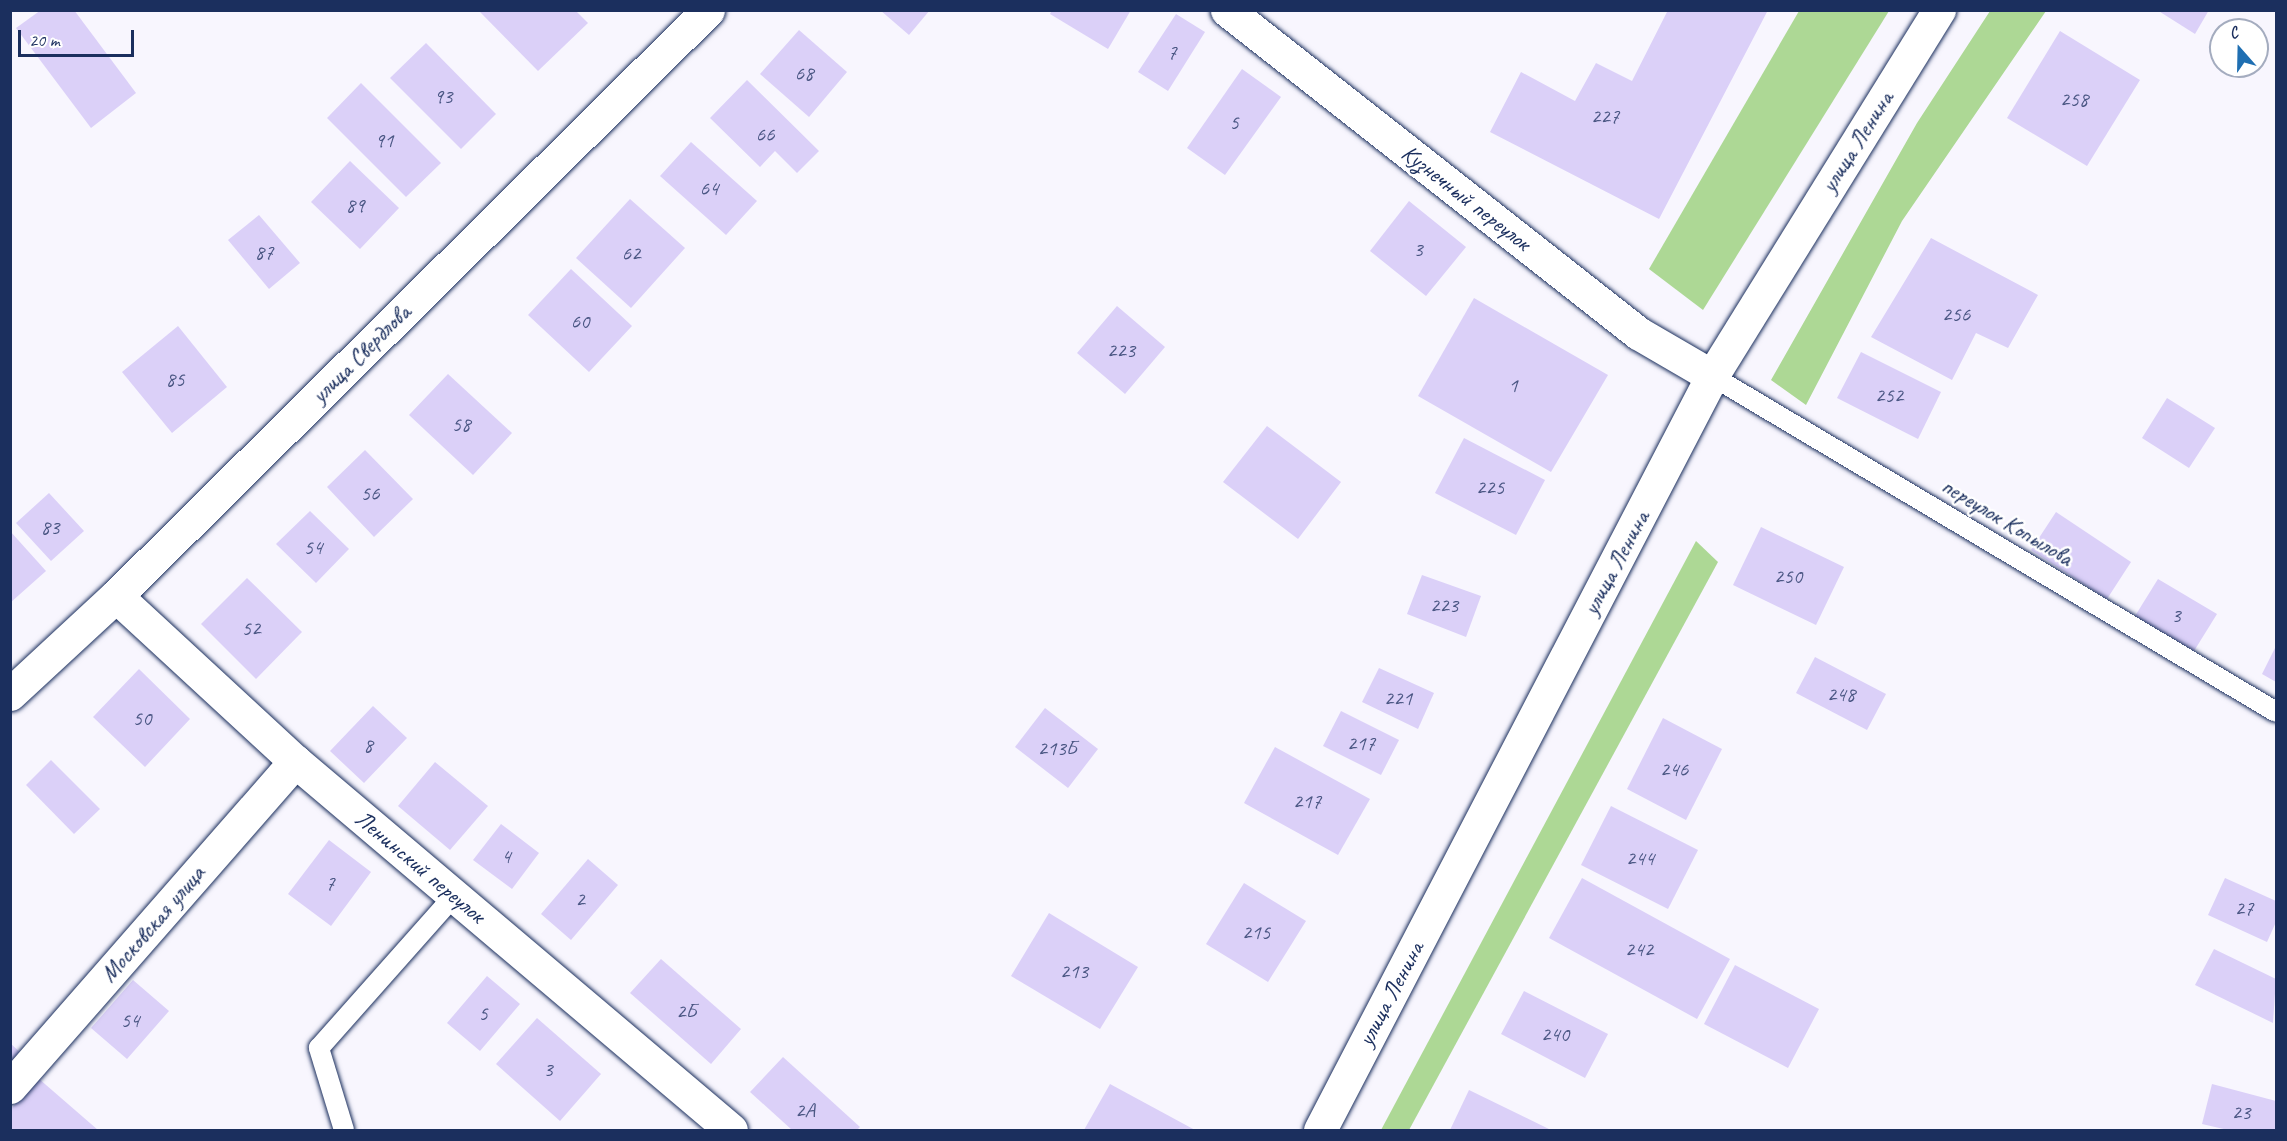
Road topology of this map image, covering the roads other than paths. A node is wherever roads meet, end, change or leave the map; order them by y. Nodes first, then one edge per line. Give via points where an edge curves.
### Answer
1 (708, 10) edge
2 (1227, 10) edge
3 (1939, 10) edge
4 (1712, 376) junction
5 (116, 596) junction
6 (10, 694) edge
7 (2277, 712) edge
8 (295, 761) junction
9 (454, 896) junction
10 (10, 1087) edge
11 (344, 1131) edge
12 (731, 1131) edge
13 (1320, 1131) edge

1 - 5 street, улица Свердлова
2 - 4 street, Кузнечный переулок via 1638,333
3 - 4 street, улица Ленина
4 - 7 lane, переулок Копылова
4 - 13 street, улица Ленина
5 - 6 street, улица Свердлова
5 - 8 street, Ленинский переулок
8 - 9 street, Ленинский переулок
8 - 10 street, Московская улица
9 - 11 lane via 319,1048
9 - 12 street, Ленинский переулок

